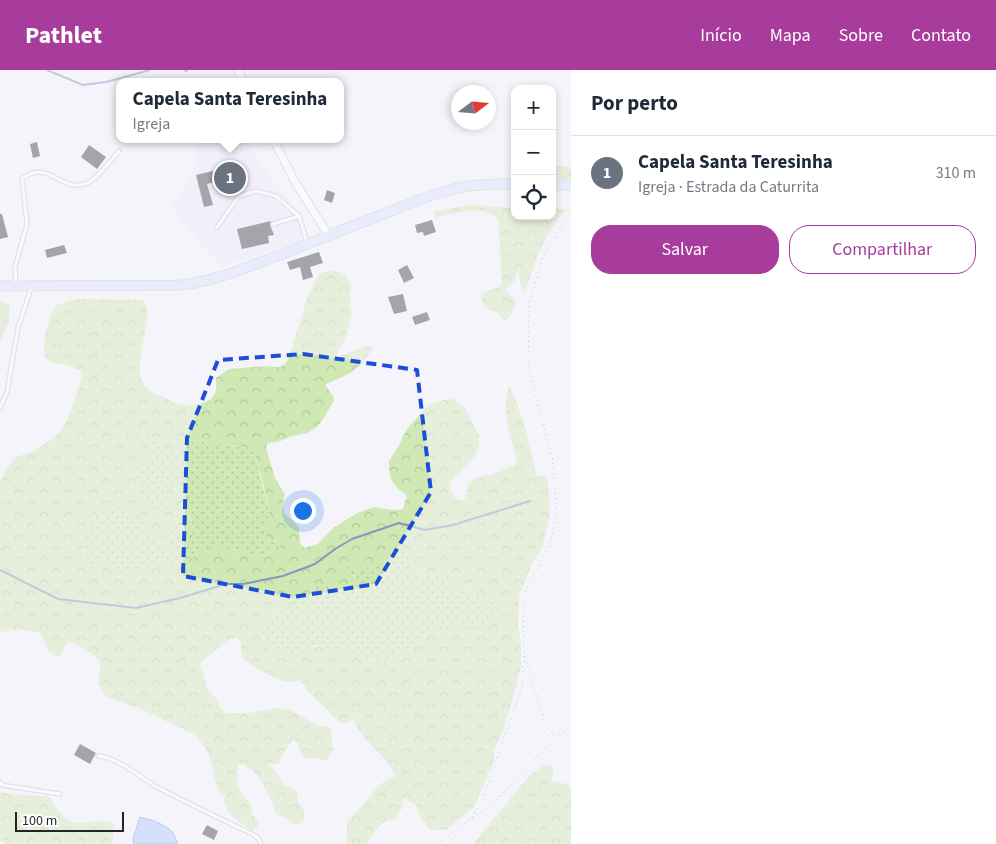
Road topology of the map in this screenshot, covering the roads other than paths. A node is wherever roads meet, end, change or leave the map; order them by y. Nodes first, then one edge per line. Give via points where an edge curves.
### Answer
1 (275, 143) edge
2 (119, 151) dead end
3 (511, 184) edge
4 (556, 185) edge
5 (571, 185) edge
6 (299, 216) junction
7 (273, 224) dead end
8 (217, 227) dead end
9 (329, 236) junction
10 (308, 245) junction
11 (0, 286) edge
12 (16, 286) junction
13 (32, 286) junction
14 (0, 408) edge
15 (98, 756) dead end
16 (0, 782) edge
17 (60, 794) dead end
18 (261, 844) edge

1 - 9 street
2 - 12 lane via 86,184 73,186 40,171 30,172 22,178 27,224 15,267
3 - 9 main road via 450,190
4 - 5 main road
6 - 7 lane
6 - 8 lane via 276,196 256,191 239,196
6 - 10 lane
9 - 10 main road
10 - 13 main road via 195,284
11 - 12 main road
12 - 13 main road
13 - 14 lane via 18,328 7,392
15 - 18 lane via 109,757 180,799 252,834
16 - 17 lane via 2,785

